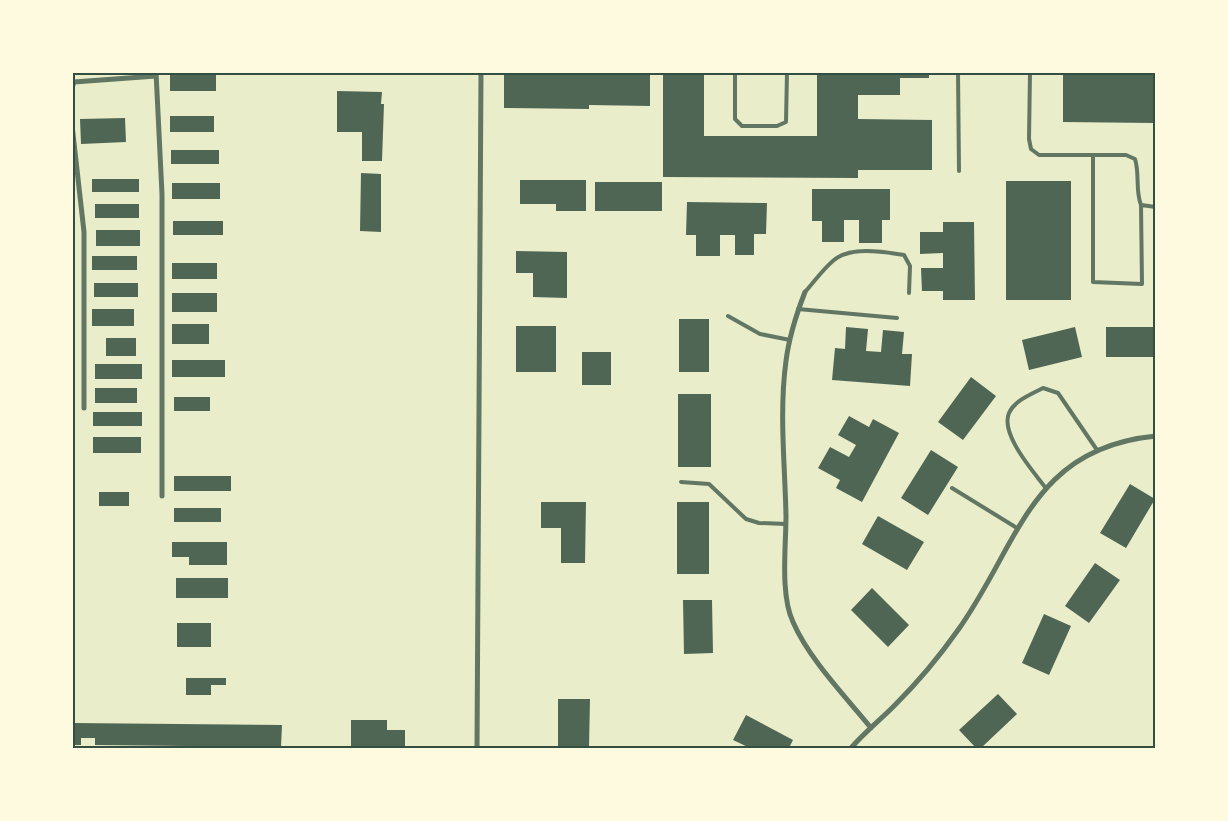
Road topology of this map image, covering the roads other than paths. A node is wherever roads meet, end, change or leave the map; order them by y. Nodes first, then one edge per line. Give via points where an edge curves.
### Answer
1 (481, 72) edge
2 (735, 72) edge
3 (787, 72) edge
4 (958, 72) edge
5 (1030, 72) edge
6 (156, 74) edge
7 (72, 88) edge
8 (72, 125) edge
9 (1093, 155) junction
10 (959, 171) dead end
11 (1141, 205) junction
12 (1156, 208) edge
13 (805, 292) joint
14 (909, 293) dead end
15 (798, 309) junction
16 (728, 316) dead end
17 (898, 318) dead end
18 (790, 340) junction
19 (84, 408) dead end
20 (1156, 436) edge
21 (1097, 450) junction
22 (681, 482) dead end
23 (1045, 487) junction
24 (952, 488) dead end
25 (162, 496) dead end
26 (786, 524) junction
27 (1017, 528) junction
28 (871, 728) junction
29 (477, 748) edge
30 (851, 748) edge

1 - 29 street
2 - 3 lane via 735,119 742,126 777,126 786,122
4 - 10 lane
5 - 9 lane via 1029,139 1032,150 1039,155
6 - 7 street via 74,82
6 - 25 street via 162,194
8 - 19 street via 84,232
9 - 11 lane via 1126,155 1136,159
9 - 11 lane via 1093,282 1142,284
11 - 12 lane
13 - 14 lane via 835,259 852,252 887,252 904,255 910,266
13 - 15 street
15 - 17 lane
15 - 18 street
16 - 18 lane via 760,334
18 - 26 street via 784,391
20 - 21 street
21 - 23 street
21 - 23 lane via 1058,393 1043,388 1020,400 1009,413 1008,429 1024,461
22 - 26 lane via 708,484 746,519
23 - 27 street
24 - 27 lane
26 - 28 street via 787,597 792,622 808,648
27 - 28 street via 958,630 920,677
28 - 30 street

